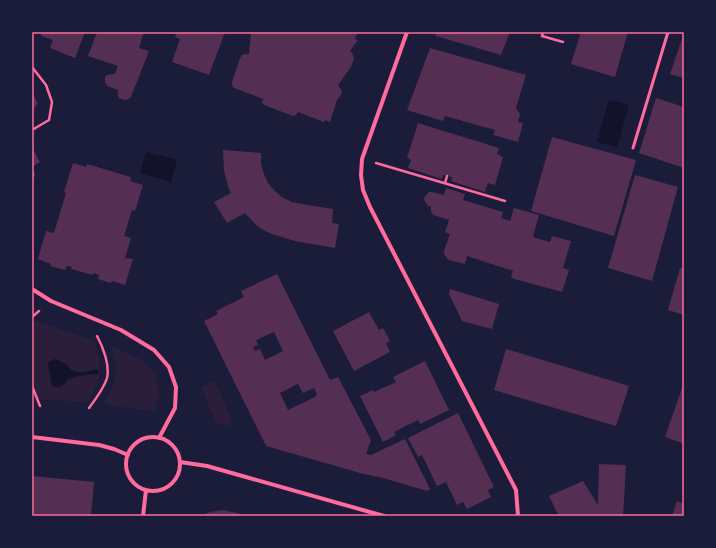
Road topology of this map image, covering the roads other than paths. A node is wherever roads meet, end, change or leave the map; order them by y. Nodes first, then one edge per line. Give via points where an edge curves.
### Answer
1 (406, 32) edge
2 (668, 32) edge
3 (633, 148) dead end
4 (32, 289) edge
5 (32, 437) edge
6 (159, 438) junction
7 (128, 455) junction
8 (180, 462) junction
9 (146, 490) junction
10 (143, 516) edge
11 (384, 516) edge
12 (518, 516) edge

1 - 12 street via 362,159 363,190 516,490
2 - 3 lane
4 - 6 street via 51,301 121,330 154,350 169,368 176,387 175,408
5 - 7 street via 99,445
6 - 7 street via 140,440
6 - 8 street via 174,447
7 - 9 street via 126,464 132,480
8 - 9 street via 176,478 170,485 154,491
8 - 11 street via 207,466
9 - 10 street

